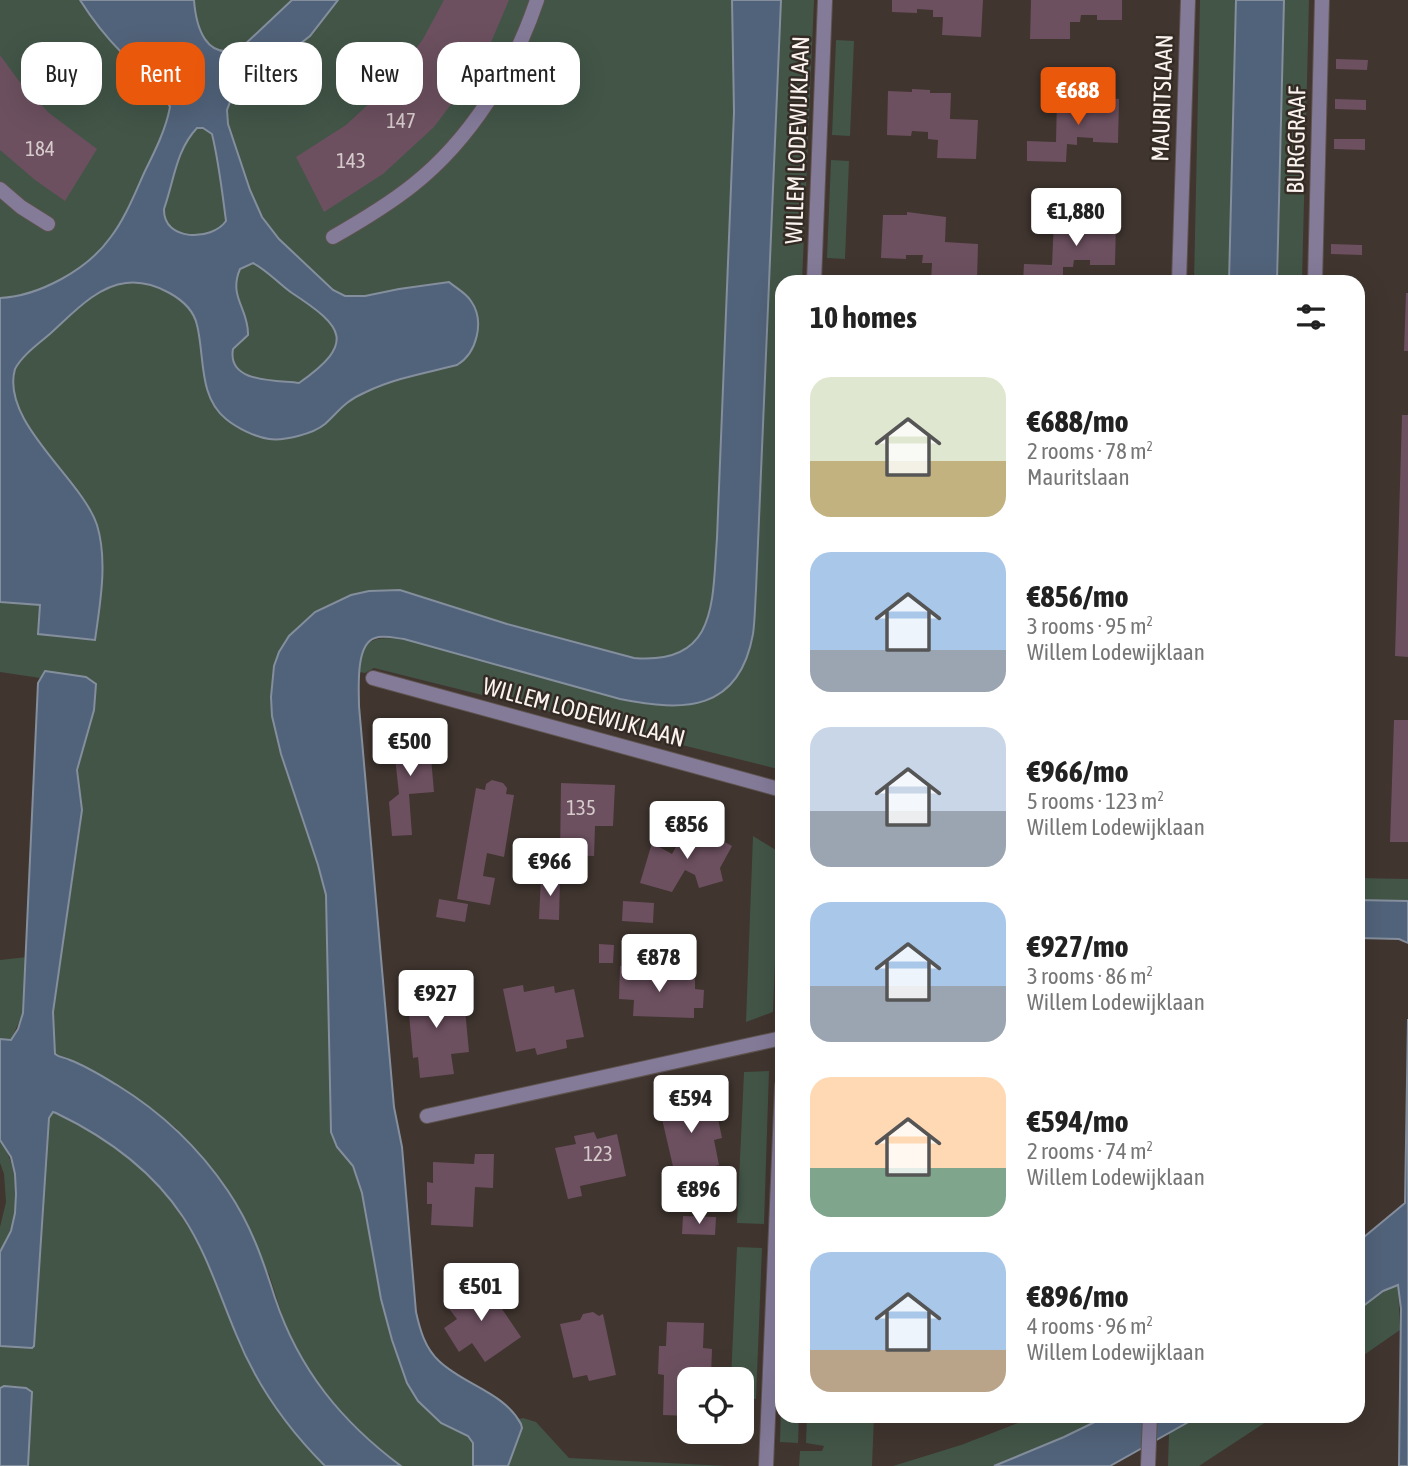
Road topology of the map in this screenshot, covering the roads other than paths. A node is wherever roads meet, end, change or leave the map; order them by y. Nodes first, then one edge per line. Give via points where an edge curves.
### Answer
1 (537, 0) edge
2 (825, 0) edge
3 (1188, 0) edge
4 (1322, 0) edge
5 (0, 189) edge
6 (48, 224) dead end
7 (333, 237) dead end
8 (814, 275) edge
9 (1179, 275) edge
10 (1315, 275) edge
11 (373, 678) dead end
12 (775, 788) edge
13 (775, 1040) edge
14 (427, 1116) dead end
15 (775, 1252) edge
16 (1150, 1423) edge
17 (1148, 1463) edge
18 (766, 1466) edge

1 - 7 street via 506,69 462,136 416,183
2 - 8 street, WILLEM LODEWIJKLAAN
3 - 9 street, MAURITSLAAN
4 - 10 street, BURGGRAAF
5 - 6 street
11 - 12 street, WILLEM LODEWIJKLAAN
13 - 14 street
15 - 18 street
16 - 17 street

